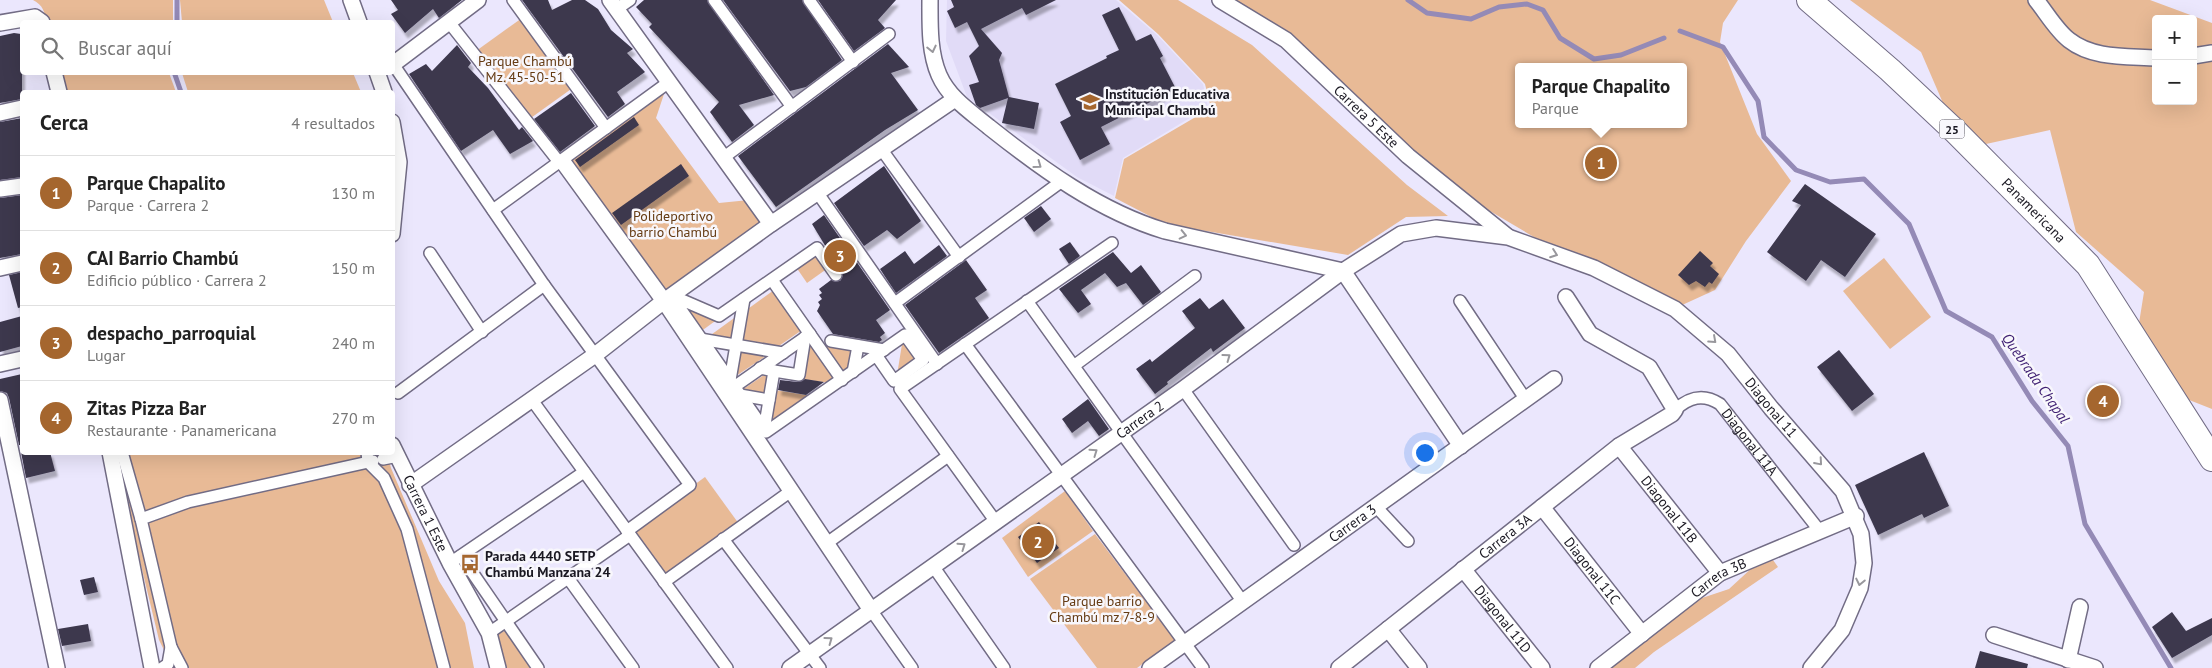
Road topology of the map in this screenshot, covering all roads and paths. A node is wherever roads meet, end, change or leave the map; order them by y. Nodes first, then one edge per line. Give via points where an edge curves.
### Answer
1 (351, 0) edge
2 (478, 0) edge
3 (513, 0) edge
4 (630, 0) edge
5 (714, 0) edge
6 (810, 0) edge
7 (930, 0) edge
8 (1220, 0) edge
9 (1809, 0) edge
10 (2036, 0) edge
11 (613, 5) edge
12 (40, 20) edge
13 (358, 20) edge
14 (448, 21) junction
15 (0, 23) edge
16 (889, 34) dead end
17 (2212, 53) edge
18 (2197, 55) edge
19 (2152, 58) edge
20 (395, 62) edge
21 (853, 62) junction
22 (395, 67) edge
23 (55, 75) edge
24 (379, 75) edge
25 (669, 82) junction
26 (58, 90) edge
27 (383, 90) edge
28 (954, 99) junction
29 (792, 107) junction
30 (20, 108) edge
31 (0, 113) edge
32 (606, 128) junction
33 (395, 133) edge
34 (882, 150) junction
35 (723, 158) junction
36 (561, 162) junction
37 (1062, 181) junction
38 (20, 186) edge
39 (0, 190) edge
40 (817, 192) junction
41 (395, 203) edge
42 (493, 210) junction
43 (771, 224) junction
44 (1508, 237) junction
45 (1112, 243) dead end
46 (430, 253) dead end
47 (959, 257) junction
48 (20, 263) edge
49 (0, 268) edge
50 (1343, 271) junction
51 (836, 275) dead end
52 (1195, 276) dead end
53 (772, 280) junction
54 (544, 285) junction
55 (1566, 297) dead end
56 (744, 299) junction
57 (1027, 300) junction
58 (664, 301) junction
59 (1460, 301) dead end
60 (895, 303) junction
61 (482, 332) junction
62 (807, 335) junction
63 (700, 339) junction
64 (831, 341) dead end
65 (965, 344) junction
66 (736, 345) junction
67 (858, 346) junction
68 (783, 353) junction
69 (595, 355) junction
70 (20, 359) edge
71 (0, 364) edge
72 (937, 364) junction
73 (1075, 365) junction
74 (760, 368) junction
75 (774, 370) junction
76 (853, 372) junction
77 (1554, 379) dead end
78 (842, 380) junction
79 (734, 387) junction
80 (1183, 389) junction
81 (398, 393) dead end
82 (0, 400) edge
83 (532, 400) junction
84 (770, 400) junction
85 (1526, 400) junction
86 (1675, 410) junction
87 (764, 430) junction
88 (1123, 432) junction
89 (1462, 446) junction
90 (1619, 446) junction
91 (111, 455) edge
92 (123, 455) edge
93 (380, 456) edge
94 (948, 456) junction
95 (2212, 459) edge
96 (584, 472) junction
97 (1061, 476) junction
98 (410, 485) junction
99 (790, 491) junction
100 (1542, 507) junction
101 (1381, 512) dead end
102 (1856, 516) junction
103 (142, 519) junction
104 (996, 522) junction
105 (1819, 530) junction
106 (629, 533) junction
107 (724, 540) junction
108 (1408, 541) dead end
109 (827, 543) junction
110 (1294, 545) dead end
111 (456, 560) junction
112 (933, 566) junction
113 (1463, 570) junction
114 (1720, 573) junction
115 (568, 578) junction
116 (664, 582) junction
117 (1243, 602) junction
118 (2080, 608) dead end
119 (871, 610) junction
120 (505, 622) junction
121 (1388, 629) junction
122 (489, 633) junction
123 (1642, 634) junction
124 (1994, 636) dead end
125 (1184, 642) junction
126 (171, 647) junction
127 (809, 654) junction
128 (2046, 654) junction
129 (2068, 660) junction
130 (57, 668) edge
131 (152, 668) edge
132 (162, 668) edge
133 (182, 668) edge
134 (444, 668) edge
135 (498, 668) edge
136 (538, 668) edge
137 (633, 668) edge
138 (726, 668) edge
139 (790, 668) edge
140 (820, 668) edge
141 (912, 668) edge
142 (1004, 668) edge
143 (1150, 668) edge
144 (1203, 668) edge
145 (1339, 668) edge
146 (1419, 668) edge
147 (1542, 668) edge
148 (1598, 668) edge
149 (1811, 668) edge
150 (2040, 668) edge
151 (2095, 668) edge

1 - 13 street
2 - 14 street
3 - 32 street
4 - 11 street
5 - 29 street
6 - 21 street
7 -> 28 street via 930,40 939,75
8 - 44 street, Carrera 5 Este via 1286,40 1408,156
9 - 95 main road, Panamericana / 25 via 1956,132 2088,265
10 - 19 street via 2067,39 2081,47 2099,54
11 - 25 street
12 - 15 street via 35,16
14 - 20 street
14 - 36 street
16 - 21 street
17 - 18 street
21 - 29 street
22 - 42 street
23 - 26 street
24 - 27 street
25 - 32 street
25 - 35 street
28 - 34 street
28 -> 37 street via 1039,167
29 - 35 street
30 - 31 street
32 - 36 street
33 - 41 street via 399,162
34 - 40 street
34 - 47 street
35 - 43 street
36 - 42 street
36 - 58 street
37 - 47 street
37 -> 50 street via 1138,223
38 - 39 street
40 - 43 street
40 - 60 street
42 - 54 street
43 - 58 street
44 - 50 street, Carrera 2 via 1436,228 1401,234
44 -> 102 street, Diagonal 11 via 1594,268 1675,309 1728,354 1844,491
45 - 57 street
46 - 61 street
47 - 60 street
48 - 49 street
80 -> 50 street, Carrera 2
50 - 89 street
51 - 53 street via 817,248
52 - 73 street
53 - 56 street
53 - 62 street
54 - 61 street
54 - 69 street
55 - 86 street via 1590,334 1649,367
56 - 63 street via 719,316 682,300 678,302
56 - 66 street
57 - 65 street
57 - 73 street
58 - 69 street
58 - 99 street
59 - 85 street
60 - 72 street
61 - 81 street
62 - 68 street
62 - 75 street via 799,375
62 - 78 street
63 - 66 street
63 - 79 street
64 - 67 street
65 - 72 street
65 - 97 street
66 - 68 street
66 - 79 street
67 - 76 street
67 - 76 street via 880,353
68 - 74 street
69 - 83 street
69 - 106 street via 690,485
70 - 71 street
72 - 94 street via 900,389
73 - 88 street
74 - 75 street
74 - 79 street
75 - 84 street
76 - 78 street
77 - 85 street, Carrera 3
78 - 87 street via 766,432
79 - 84 street
79 - 87 street
80 - 88 street, Carrera 2
80 - 110 street
82 - 130 street
83 - 96 street
83 - 98 street
84 - 87 street
85 - 89 street, Carrera 3
86 - 90 street, Carrera 3A
86 - 105 street, Diagonal 11A via 1685,401 1704,397 1720,404
97 -> 88 street, Carrera 2
88 - 117 street
89 - 117 street, Carrera 3
90 - 100 street, Carrera 3A
90 - 114 street, Diagonal 11B
91 - 131 street
92 - 103 street
93 - 98 street, Carrera 1 Este
93 - 103 street via 188,502
93 - 134 street via 384,478 407,530
94 - 104 street
94 - 109 street
96 - 106 street
96 - 111 street
97 - 104 street, Carrera 2
97 - 125 street
98 - 111 street, Carrera 1 Este
99 - 107 street
99 - 109 street
100 - 113 street, Carrera 3A
100 - 123 street, Diagonal 11C
101 - 108 street
102 - 105 street, Carrera 3B
102 -> 149 street, Diagonal 11 via 1864,563 1860,588 1842,630
103 - 126 street
112 -> 104 street, Carrera 2
105 - 114 street, Carrera 3B
106 - 115 street
106 - 116 street
107 - 116 street
107 - 127 street
109 - 119 street
111 - 120 street
111 - 122 street, Carrera 1 Este
112 - 119 street, Carrera 2
112 - 142 street
113 - 121 street, Carrera 3A
113 - 147 street, Diagonal 11D
114 - 123 street, Carrera 3B
115 - 120 street
115 - 137 street
116 - 138 street
117 - 125 street, Carrera 3
118 - 129 street
127 -> 119 street, Carrera 2
119 - 141 street
120 - 122 street
120 - 136 street
121 - 145 street, Carrera 3A
121 - 146 street
122 - 135 street, Carrera 1 Este
123 - 148 street, Carrera 3B
124 - 128 street
125 - 143 street, Carrera 3
125 - 144 street
126 - 132 street via 168,664
126 - 133 street
127 - 139 street, Carrera 2
127 - 140 street
128 - 129 street
128 - 150 street
129 - 151 street

